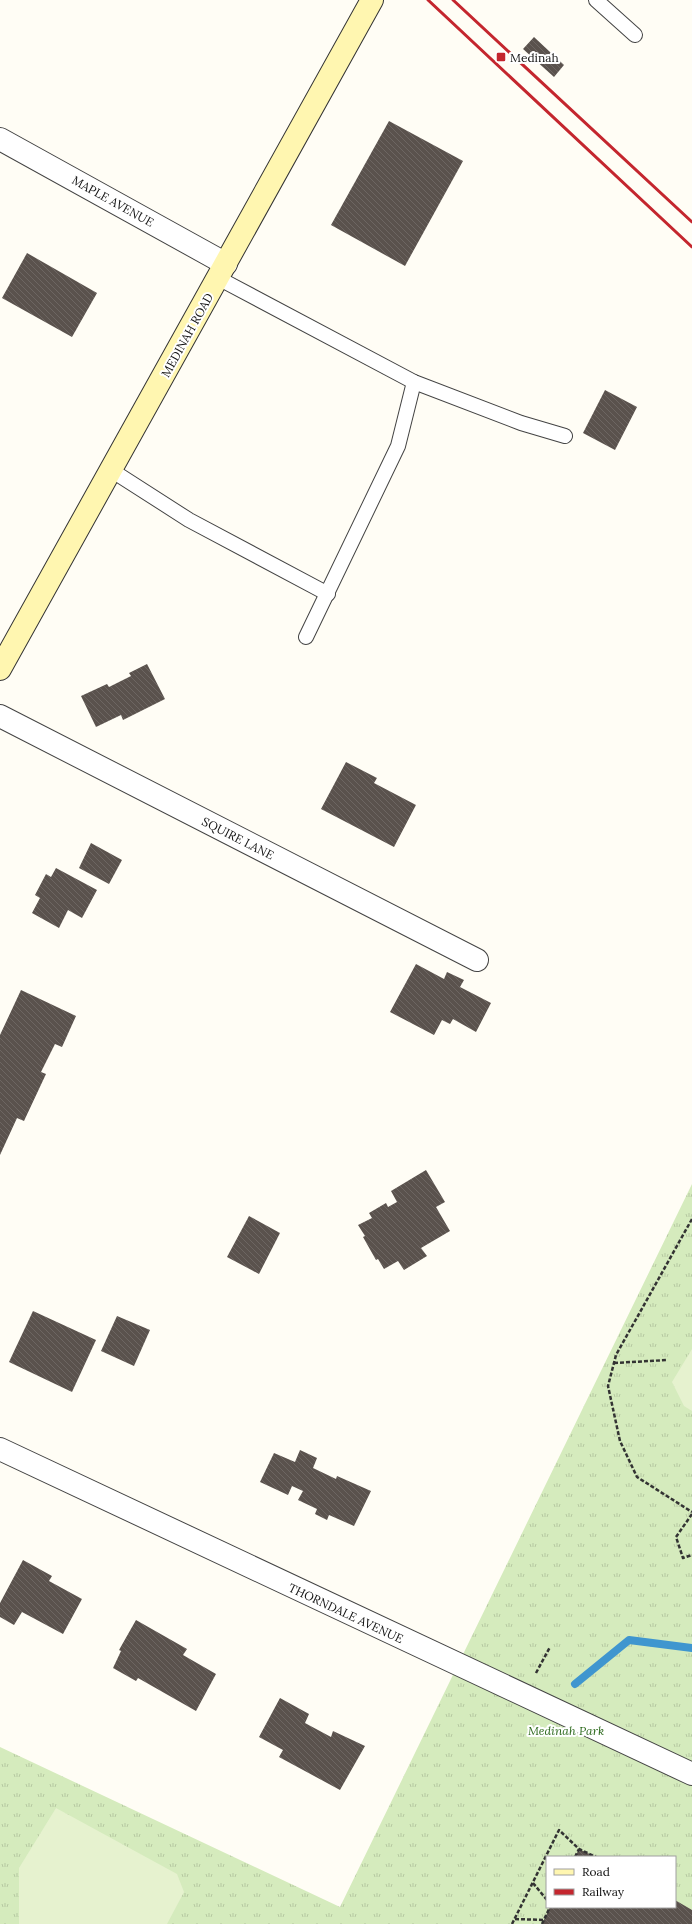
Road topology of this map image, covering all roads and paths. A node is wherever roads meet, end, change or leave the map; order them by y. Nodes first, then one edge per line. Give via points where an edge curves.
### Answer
1 (372, 0) edge
2 (596, 0) edge
3 (635, 35) dead end
4 (0, 139) edge
5 (222, 271) junction
6 (414, 382) junction
7 (565, 436) dead end
8 (111, 470) junction
9 (328, 594) junction
10 (306, 637) dead end
11 (0, 669) edge
12 (0, 716) edge
13 (477, 960) dead end
14 (692, 1218) edge
15 (667, 1360) dead end
16 (614, 1363) junction
17 (0, 1449) edge
18 (692, 1513) edge
19 (692, 1555) edge
20 (692, 1774) edge
21 (580, 1849) junction
22 (547, 1856) edge
23 (576, 1856) edge
24 (594, 1856) edge
25 (546, 1857) edge
26 (533, 1883) junction
27 (546, 1899) edge
28 (550, 1908) edge
29 (515, 1919) junction
30 (544, 1920) junction
31 (512, 1924) edge
32 (542, 1924) edge

1 - 5 main road, MEDINAH ROAD
2 - 3 lane
4 - 5 street, MAPLE AVENUE
5 - 6 lane
5 - 8 main road, MEDINAH ROAD
6 - 7 lane via 521,423
6 - 9 lane via 398,446
8 - 9 lane via 189,520
8 - 11 main road, MEDINAH ROAD
9 - 10 lane
12 - 13 street, SQUIRE LANE
14 - 16 path via 616,1355
15 - 16 path
16 - 18 path via 608,1386 620,1441 637,1477
17 - 20 street, THORNDALE AVENUE
18 - 19 path via 676,1536 683,1558
21 - 22 path via 560,1830
21 - 23 path
21 - 24 path
25 - 26 path
26 - 27 path
26 - 29 path
28 - 30 path
29 - 30 path
29 - 31 path
30 - 32 path

